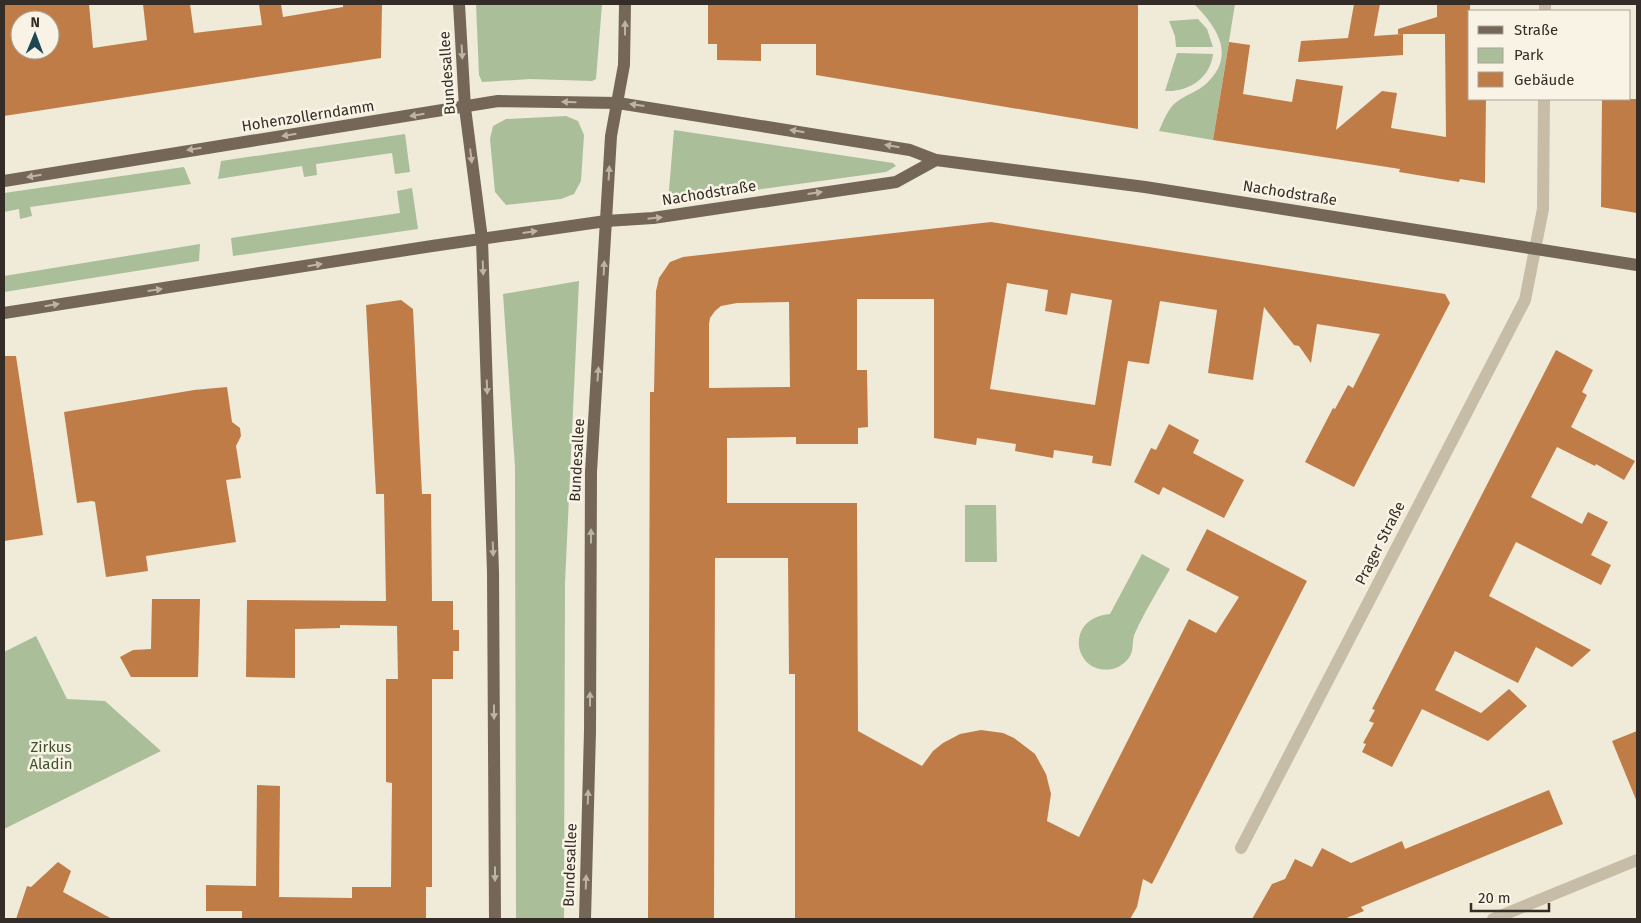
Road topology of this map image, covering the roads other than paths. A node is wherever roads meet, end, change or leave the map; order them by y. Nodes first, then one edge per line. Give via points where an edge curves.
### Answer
1 (459, 4) edge
2 (625, 4) edge
3 (1544, 100) edge
4 (618, 102) junction
5 (465, 108) junction
6 (936, 160) junction
7 (4, 181) edge
8 (606, 221) junction
9 (482, 239) junction
10 (1535, 249) junction
11 (1637, 265) edge
12 (4, 313) edge
13 (1242, 848) dead end
14 (1637, 860) edge
15 (495, 919) edge
16 (585, 919) edge
17 (1494, 919) edge

1 -> 5 main road, Bundesallee
4 -> 2 main road, Bundesallee via 624,65
3 - 10 street, Prager Straße via 1543,209
4 -> 5 main road, Hohenzollerndamm via 498,101
6 -> 4 main road, Nachodstraße via 892,146
8 -> 4 main road, Bundesallee via 612,136
5 -> 7 main road, Hohenzollerndamm
5 -> 9 main road, Bundesallee
8 -> 6 main road, Nachodstraße via 653,218 896,182
6 - 10 main road, Nachodstraße via 1145,187
9 -> 8 main road, Nachodstraße
16 -> 8 main road, Bundesallee via 591,472
12 -> 9 main road
9 -> 15 main road, Bundesallee via 494,572
10 - 11 main road, Nachodstraße
10 - 13 street, Prager Straße via 1525,300
14 - 17 street

